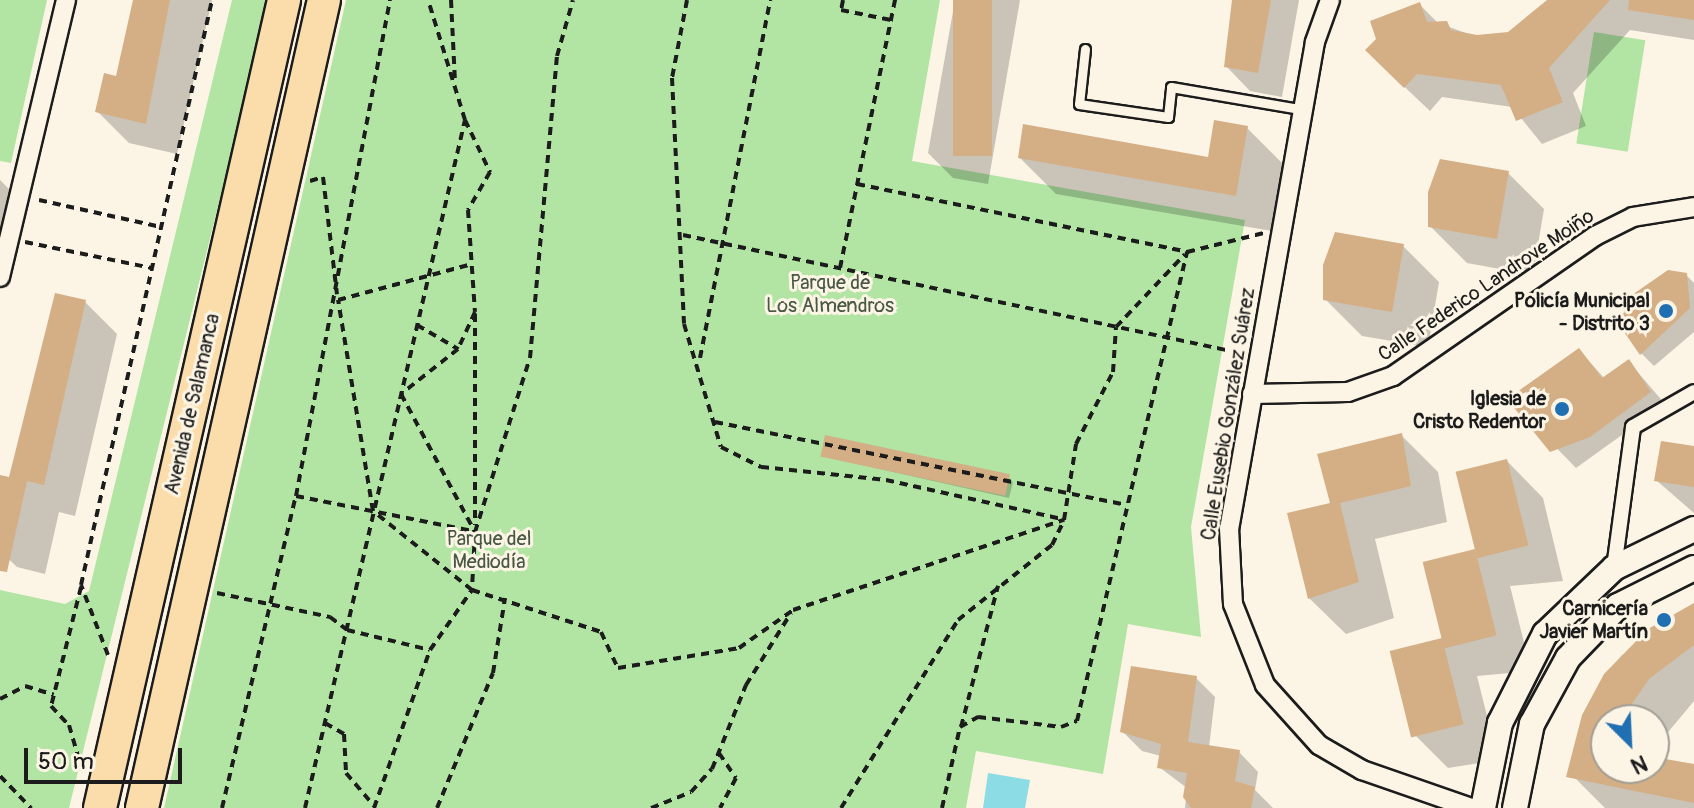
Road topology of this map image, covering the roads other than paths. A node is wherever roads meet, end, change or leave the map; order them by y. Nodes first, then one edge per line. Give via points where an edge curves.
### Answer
1 (66, 0) edge
2 (284, 0) edge
3 (324, 0) edge
4 (1330, 0) edge
5 (1085, 49) dead end
6 (1306, 110) junction
7 (1694, 207) edge
8 (0, 277) edge
9 (1694, 392) edge
10 (1252, 394) junction
11 (1694, 529) edge
12 (1614, 568) junction
13 (1694, 568) edge
14 (100, 808) edge
15 (142, 808) edge
16 (1471, 808) edge
17 (1483, 808) edge
18 (1515, 808) edge

1 - 8 street
2 - 14 highway, Avenida de Salamanca
3 - 15 highway, Avenida de Salamanca
4 - 6 street, Calle Eusebio González Suárez via 1315,42
5 - 6 lane via 1079,104 1168,117 1171,87
6 - 10 street, Calle Eusebio González Suárez
7 - 10 street, Calle Federico Landrove Moiño via 1633,217 1595,236 1393,376 1348,392
9 - 12 street via 1633,427
10 - 16 street, Calle Eusebio González Suárez via 1228,562 1233,604 1265,685 1319,745 1362,770
11 - 12 street
12 - 17 street via 1568,605 1512,693
13 - 18 street via 1618,606 1568,658 1532,724

